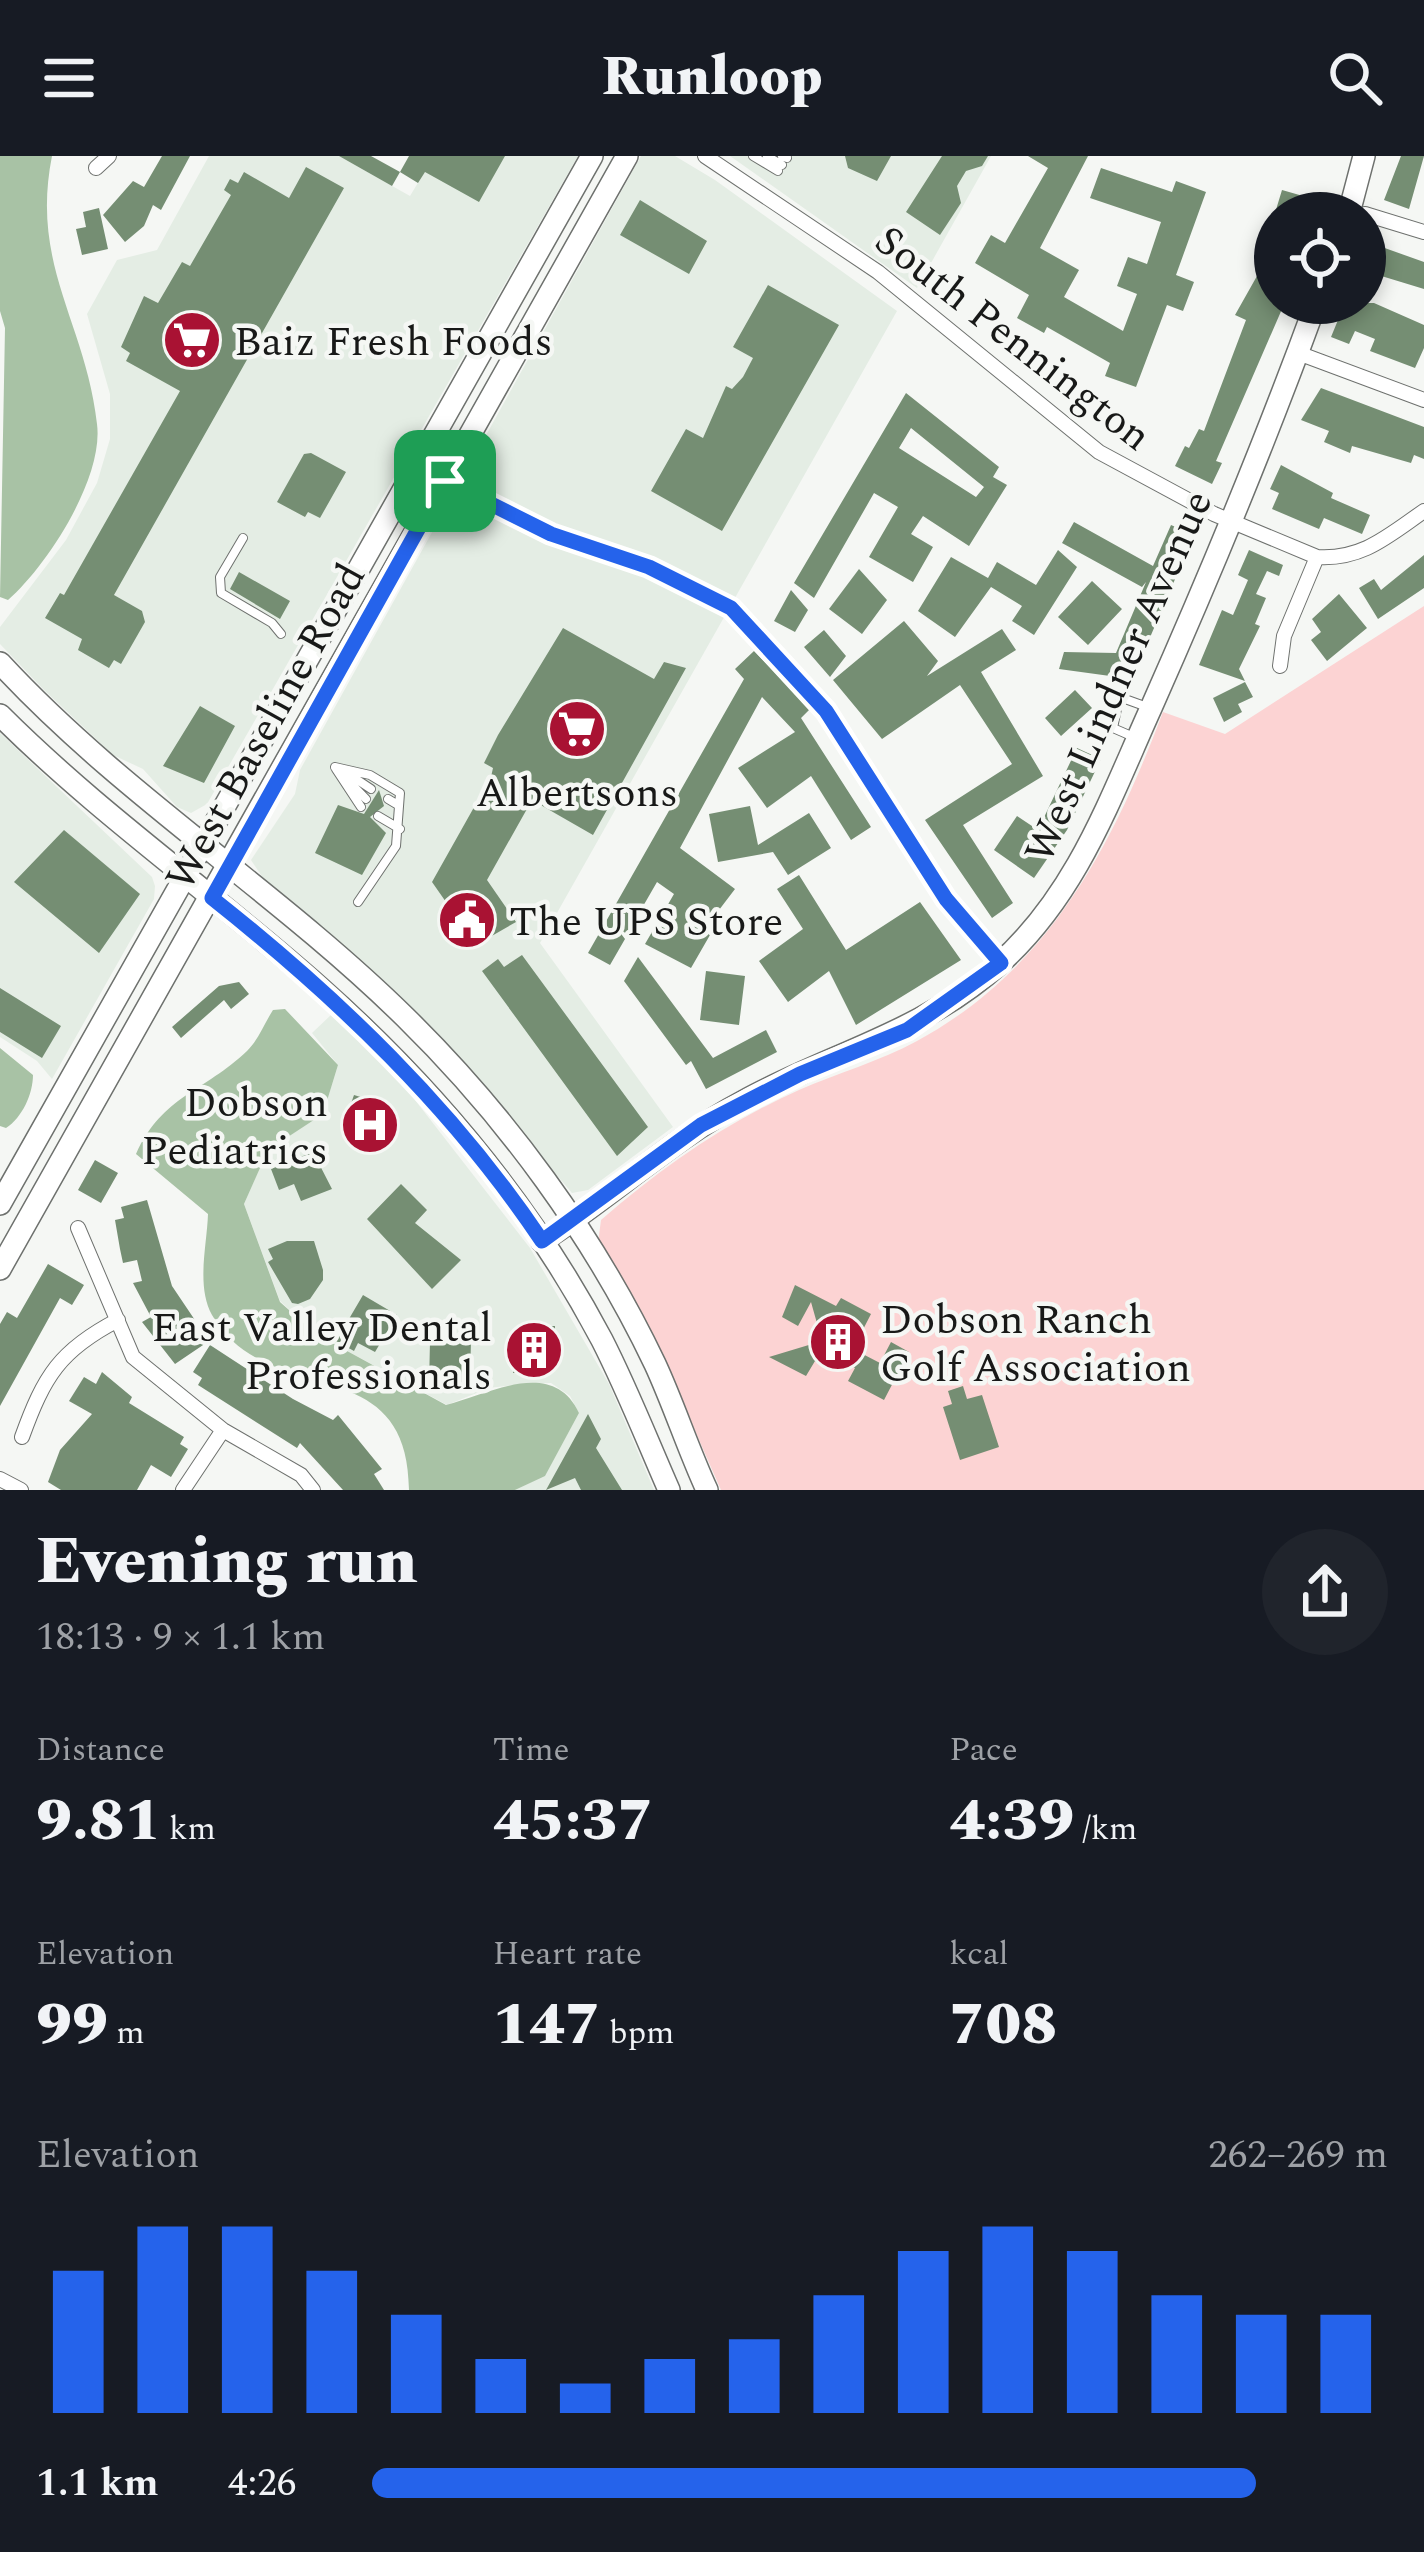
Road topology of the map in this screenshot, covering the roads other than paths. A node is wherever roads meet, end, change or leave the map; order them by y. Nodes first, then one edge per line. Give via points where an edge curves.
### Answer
1 (110, 156) edge
2 (592, 156) edge
3 (627, 156) edge
4 (705, 156) edge
5 (753, 156) edge
6 (766, 156) edge
7 (1364, 156) edge
8 (782, 162) edge
9 (96, 168) dead end
10 (1360, 192) edge
11 (1386, 221) edge
12 (1424, 232) edge
13 (1308, 324) edge
14 (1298, 353) junction
15 (1424, 400) edge
16 (438, 477) junction
17 (1424, 511) edge
18 (1232, 520) junction
19 (242, 538) dead end
20 (1317, 557) junction
21 (280, 634) dead end
22 (0, 663) edge
23 (1280, 666) dead end
24 (1150, 709) junction
25 (0, 715) edge
26 (1138, 739) junction
27 (335, 767) junction
28 (398, 805) junction
29 (383, 808) junction
30 (398, 817) junction
31 (400, 829) junction
32 (202, 842) junction
33 (230, 866) junction
34 (184, 875) junction
35 (212, 898) junction
36 (358, 902) dead end
37 (1001, 963) junction
38 (0, 1204) edge
39 (572, 1222) junction
40 (78, 1228) dead end
41 (542, 1241) junction
42 (0, 1269) edge
43 (118, 1320) junction
44 (223, 1430) junction
45 (22, 1437) dead end
46 (0, 1479) edge
47 (702, 1488) edge
48 (21, 1490) edge
49 (183, 1490) edge
50 (313, 1490) edge
51 (669, 1490) edge

1 - 9 street
2 - 32 main road, West Baseline Road
3 - 16 main road, West Baseline Road
4 - 18 street, South Pennington via 878,272 1099,452
5 - 8 lane
6 - 8 lane
7 - 10 main road
11 - 12 street
13 - 14 main road, West Lindner Avenue
14 - 15 street
14 - 18 main road, West Lindner Avenue
16 - 33 main road, West Baseline Road
16 - 37 lane via 731,608 826,711 946,899
17 - 20 street via 1346,559
18 - 20 street, South Pennington
18 - 24 main road, West Lindner Avenue
19 - 21 lane via 220,578 221,593
20 - 23 street
22 - 32 main road
24 - 26 main road, West Lindner Avenue
24 - 26 lane via 1125,699 1118,704 1113,728
25 - 34 main road
26 - 37 main road, West Lindner Avenue via 1075,874
27 - 27 lane via 366,798
27 - 28 lane via 400,793
28 - 29 lane
28 - 30 lane
29 - 30 lane
29 - 31 lane
30 - 31 lane
31 - 36 lane
32 - 33 main road
32 - 34 main road, West Baseline Road
33 - 35 main road, West Baseline Road
33 - 39 main road via 406,1018 511,1135
34 - 35 main road
34 - 38 main road, West Baseline Road
35 - 41 main road via 405,1069
35 - 42 main road, West Baseline Road
37 - 39 main road, West Lindner Avenue via 907,1030 701,1125
39 - 41 main road, West Lindner Avenue
39 - 47 main road via 654,1362
40 - 43 street
41 - 51 main road via 603,1342
43 - 44 street via 133,1357
43 - 45 street via 57,1363
44 - 49 street
44 - 50 street
46 - 48 street

